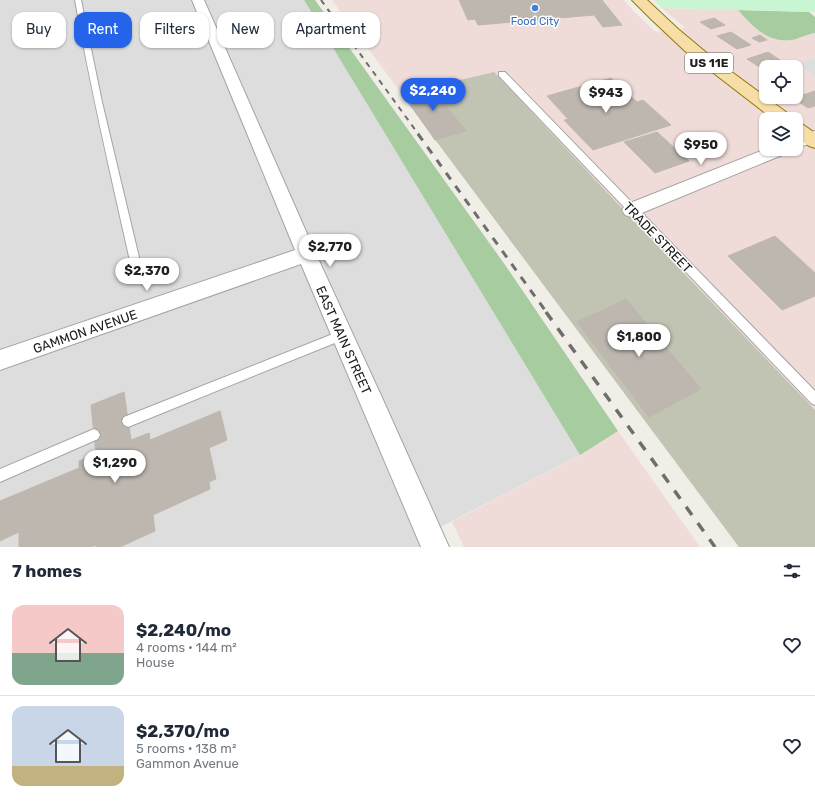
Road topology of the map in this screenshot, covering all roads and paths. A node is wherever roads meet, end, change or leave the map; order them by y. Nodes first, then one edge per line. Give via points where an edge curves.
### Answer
1 (78, 0) edge
2 (198, 0) edge
3 (639, 0) edge
4 (502, 74) dead end
5 (774, 112) edge
6 (764, 156) edge
7 (631, 210) junction
8 (306, 254) junction
9 (137, 270) dead end
10 (342, 335) junction
11 (0, 360) edge
12 (815, 399) edge
13 (128, 422) dead end
14 (94, 435) dead end
15 (0, 476) edge
16 (435, 547) edge

1 - 9 lane via 107,144
2 - 8 street, EAST MAIN STREET
3 - 5 main road, US 11E via 658,20 720,72
4 - 7 lane, TRADE STREET
6 - 7 street
7 - 12 lane, TRADE STREET
8 - 10 street, EAST MAIN STREET
8 - 11 street, GAMMON AVENUE
10 - 13 lane
10 - 16 street, EAST MAIN STREET
14 - 15 lane

